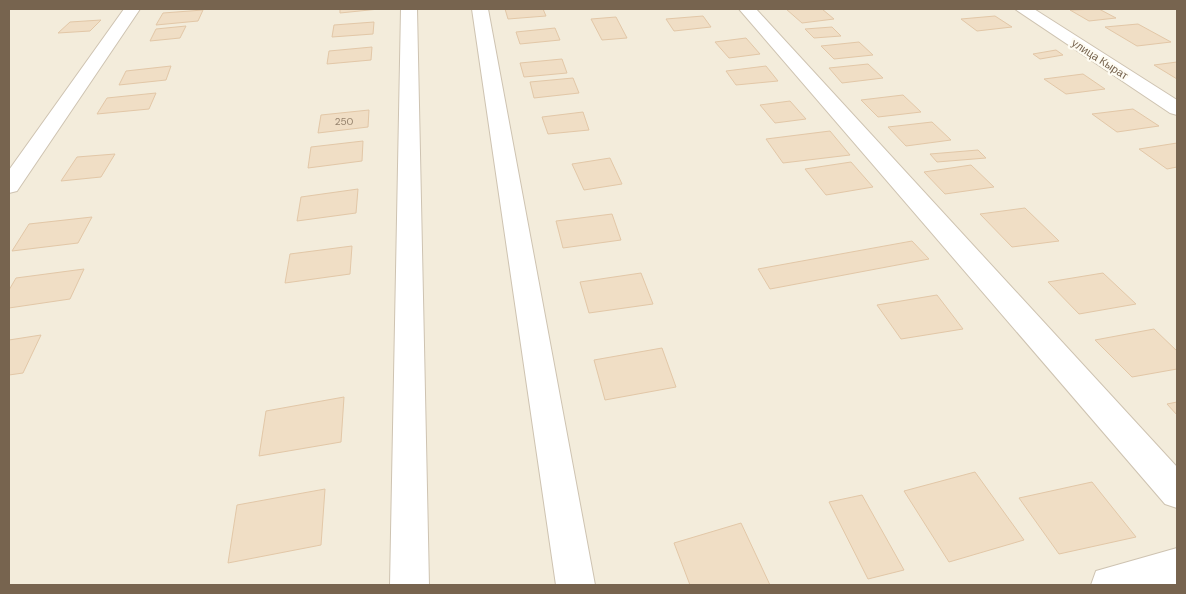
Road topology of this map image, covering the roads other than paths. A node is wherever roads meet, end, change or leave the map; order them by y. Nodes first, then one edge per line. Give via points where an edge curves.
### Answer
1 (132, 9) edge
2 (409, 9) edge
3 (480, 9) edge
4 (747, 9) edge
5 (1023, 9) edge
6 (1177, 109) edge
7 (9, 186) edge
8 (1177, 492) edge
9 (1177, 567) edge
10 (410, 585) edge
11 (576, 585) edge
12 (1110, 585) edge

1 - 7 street
2 - 10 street
3 - 11 street
4 - 8 street
5 - 6 street, улица Кырат
9 - 12 street

